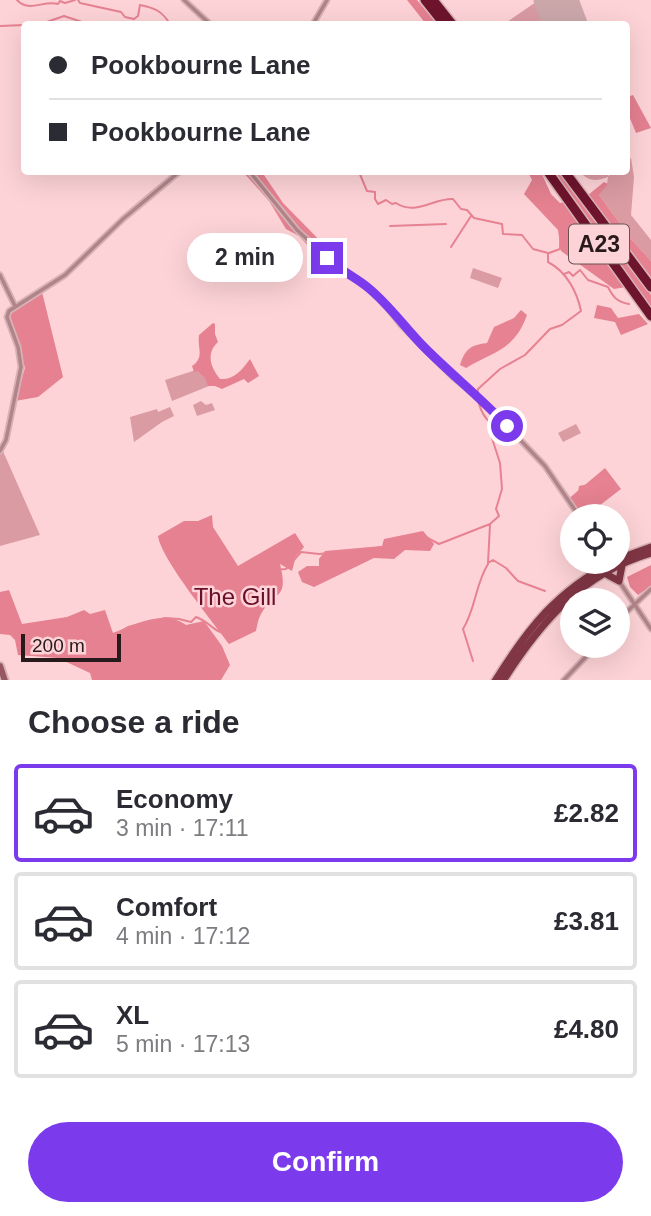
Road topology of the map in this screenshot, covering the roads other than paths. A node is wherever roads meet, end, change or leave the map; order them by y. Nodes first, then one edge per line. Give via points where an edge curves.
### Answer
1 (184, 0) edge
2 (327, 0) edge
3 (420, 0) edge
4 (425, 0) edge
5 (436, 0) edge
6 (435, 13) junction
7 (207, 21) edge
8 (315, 21) edge
9 (444, 21) edge
10 (448, 21) edge
11 (175, 175) edge
12 (252, 175) edge
13 (550, 175) edge
14 (567, 175) edge
15 (0, 275) edge
16 (650, 283) edge
17 (15, 306) junction
18 (651, 316) edge
19 (0, 451) edge
20 (571, 504) edge
21 (651, 547) edge
22 (651, 553) edge
23 (630, 557) edge
24 (630, 559) edge
25 (594, 574) edge
26 (596, 574) edge
27 (610, 574) edge
28 (619, 574) edge
29 (619, 581) junction
30 (651, 589) edge
31 (634, 604) junction
32 (630, 608) edge
33 (651, 629) edge
34 (585, 658) edge
35 (496, 680) edge
36 (504, 680) edge
37 (564, 680) edge

1 - 7 street
2 - 8 street
3 - 6 highway
4 - 6 highway
5 - 10 highway
6 - 9 highway
11 - 17 street via 65,275
12 - 20 street via 297,230 378,297 545,466
13 - 18 highway, A23
14 - 16 highway, A23
15 - 17 street
17 - 19 street via 7,317 21,367
21 - 23 main road
22 - 24 main road
25 - 35 main road via 563,595 529,629
26 - 36 main road via 543,623
27 - 29 main road
28 - 29 main road
29 - 31 street
30 - 31 street
31 - 32 street
31 - 33 street
34 - 37 street

